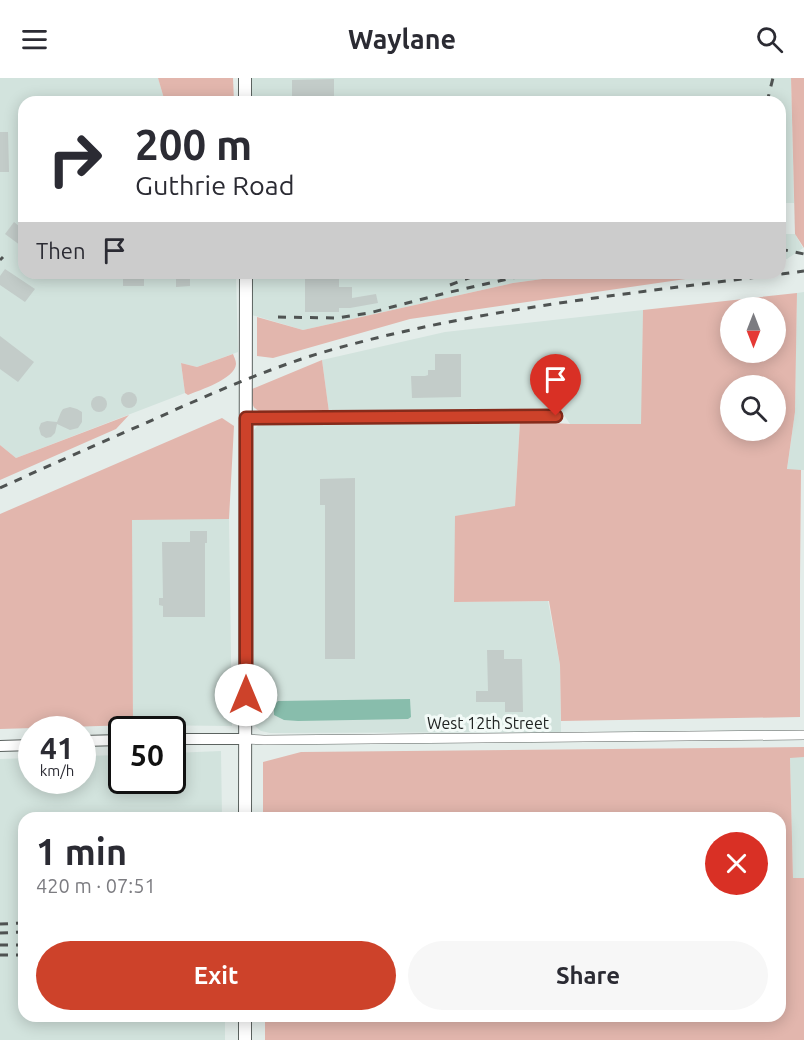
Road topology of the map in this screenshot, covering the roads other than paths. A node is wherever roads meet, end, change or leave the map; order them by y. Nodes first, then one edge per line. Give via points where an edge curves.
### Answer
1 (245, 78) edge
2 (245, 96) edge
3 (246, 279) edge
4 (556, 416) dead end
5 (246, 418) junction
6 (804, 735) edge
7 (186, 739) edge
8 (245, 739) junction
9 (18, 745) edge
10 (0, 746) edge
11 (245, 812) edge
12 (245, 1022) edge
13 (245, 1040) edge

1 - 2 main road
3 - 5 main road
4 - 5 street
5 - 8 main road
6 - 8 street, West 12th Street
7 - 8 street, West 12th Street
8 - 11 main road
9 - 10 street
12 - 13 main road

